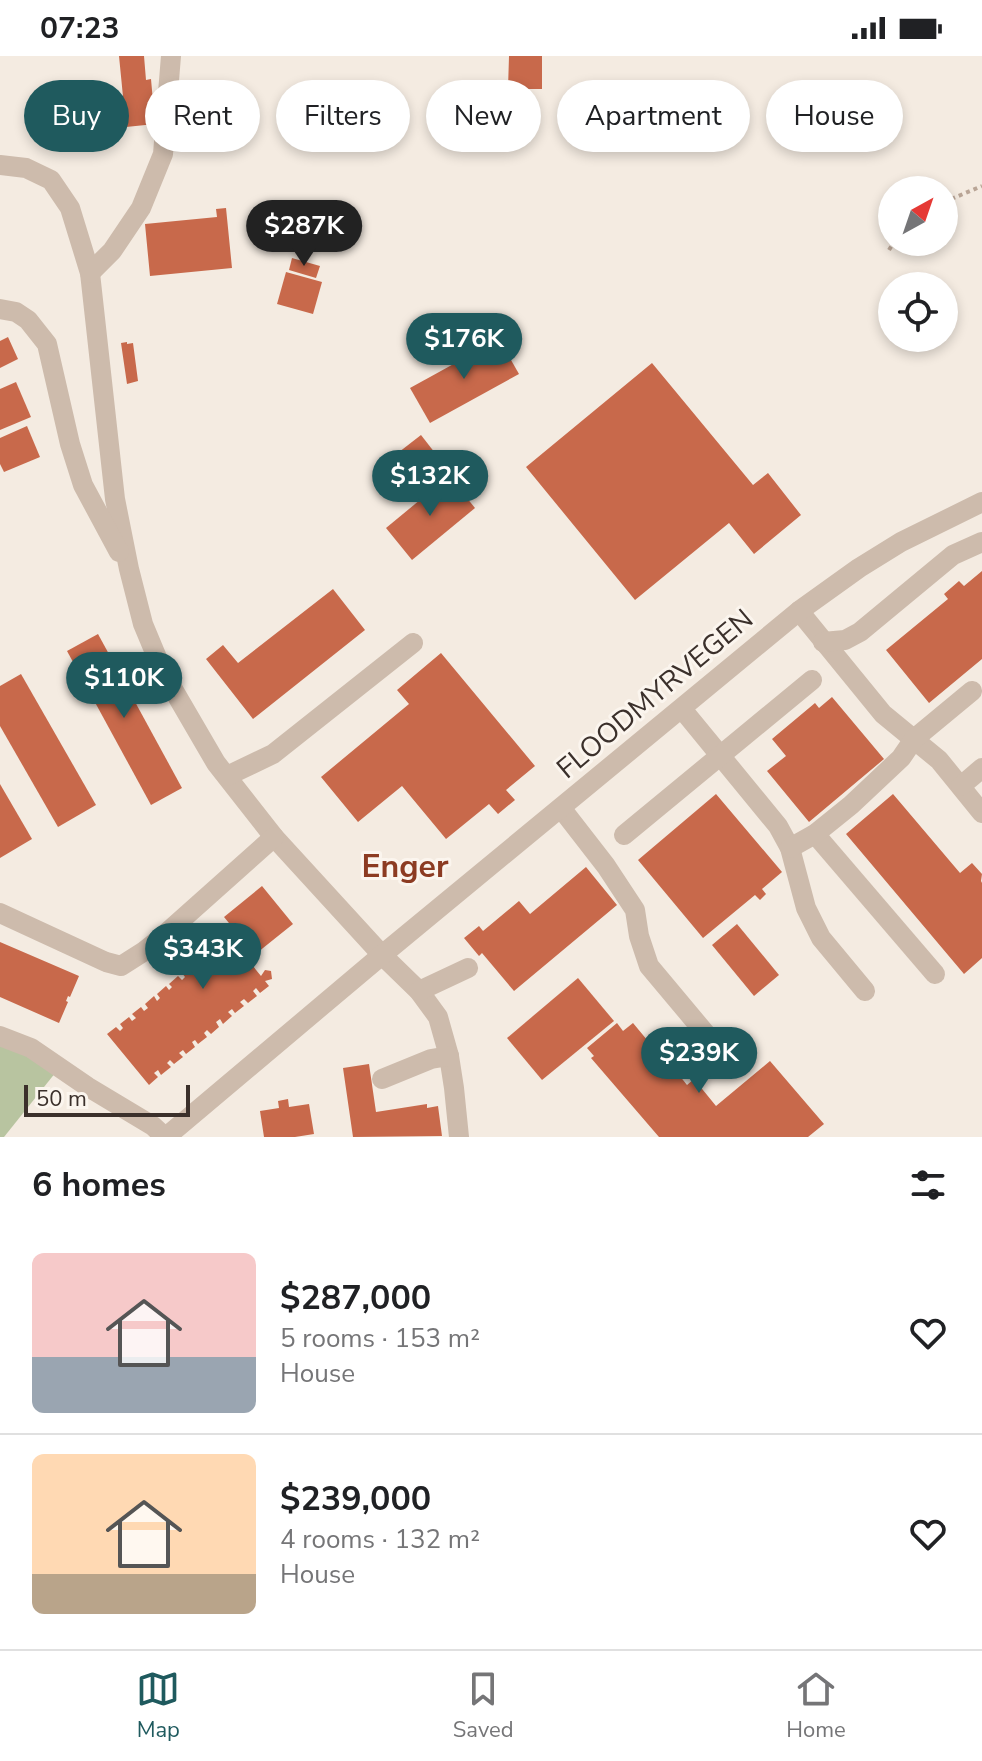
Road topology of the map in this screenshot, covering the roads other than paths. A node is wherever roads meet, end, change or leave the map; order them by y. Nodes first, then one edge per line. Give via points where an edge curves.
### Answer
1 (171, 56) edge
2 (0, 165) edge
3 (90, 273) junction
4 (0, 309) edge
5 (982, 502) edge
6 (982, 542) edge
7 (129, 569) junction
8 (799, 611) junction
9 (823, 642) junction
10 (413, 643) dead end
11 (812, 680) dead end
12 (972, 691) dead end
13 (682, 709) junction
14 (914, 739) junction
15 (721, 756) junction
16 (982, 768) edge
17 (227, 776) junction
18 (961, 786) junction
19 (561, 808) junction
20 (982, 813) edge
21 (815, 834) junction
22 (624, 835) dead end
23 (274, 837) junction
24 (790, 848) junction
25 (0, 913) edge
26 (382, 955) junction
27 (468, 968) dead end
28 (935, 974) dead end
29 (419, 991) junction
30 (865, 991) dead end
31 (0, 1036) edge
32 (449, 1056) junction
33 (726, 1058) dead end
34 (382, 1079) dead end
35 (165, 1137) edge
36 (459, 1137) edge

1 - 3 street via 163,154 141,208
2 - 3 street via 26,168 51,180 70,208
3 - 7 street via 115,499
4 - 7 street via 28,320 47,344 83,485
5 - 8 street, FLOODMYRVEGEN via 901,542
6 - 9 street via 953,555 860,632
7 - 17 street via 163,672
8 - 9 street
8 - 13 street, FLOODMYRVEGEN
9 - 14 street via 883,714
10 - 17 street via 273,754
11 - 15 street
12 - 14 street
13 - 15 street
13 - 19 street, FLOODMYRVEGEN
14 - 18 street
14 - 21 street via 901,758
15 - 22 street
15 - 24 street
16 - 18 street
17 - 23 street
18 - 20 street
19 - 26 street, FLOODMYRVEGEN
19 - 33 street via 635,910 649,966
21 - 24 street
21 - 28 street
23 - 25 street via 153,945 121,966
23 - 26 street
24 - 30 street via 806,908 821,938
26 - 29 street
26 - 35 street, FLOODMYRVEGEN
27 - 29 street
29 - 32 street via 438,1017
31 - 35 street via 31,1048
32 - 34 street
32 - 36 street

